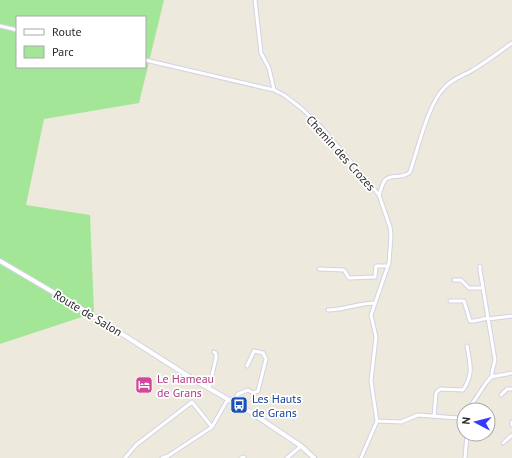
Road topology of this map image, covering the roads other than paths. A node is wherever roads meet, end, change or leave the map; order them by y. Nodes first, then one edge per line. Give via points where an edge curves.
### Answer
1 (255, 0) edge
2 (0, 26) edge
3 (16, 30) edge
4 (512, 43) edge
5 (146, 60) edge
6 (274, 90) junction
7 (379, 195) junction
8 (0, 261) edge
9 (388, 266) junction
10 (480, 266) dead end
11 (319, 269) dead end
12 (454, 280) dead end
13 (482, 288) junction
14 (450, 301) dead end
15 (375, 303) junction
16 (328, 310) dead end
17 (512, 316) edge
18 (488, 319) junction
19 (467, 346) dead end
20 (214, 352) dead end
21 (247, 366) dead end
22 (512, 373) edge
23 (492, 376) junction
24 (209, 388) junction
25 (512, 389) edge
26 (501, 395) dead end
27 (228, 399) junction
28 (234, 402) junction
29 (473, 402) edge
30 (434, 417) junction
31 (456, 418) edge
32 (377, 420) junction
33 (212, 427) junction
34 (512, 435) edge
35 (466, 442) edge
36 (503, 443) dead end
37 (301, 446) junction
38 (125, 458) edge
39 (162, 458) edge
40 (288, 458) edge
41 (314, 458) edge
42 (361, 458) edge
43 (465, 458) edge

1 - 6 street via 260,53 268,68
2 - 3 street
4 - 7 street via 444,87 433,102 410,172 404,177 386,179
5 - 6 street, Chemin des Crozes
6 - 7 street, Chemin des Crozes via 301,108 322,128
7 - 9 street, Chemin des Crozes via 390,227
8 - 24 street, Route de Salon
9 - 11 street via 376,266 375,277 349,278 344,270
9 - 15 street, Chemin des Crozes
10 - 13 street
12 - 13 street via 461,280 469,288
13 - 18 street
14 - 18 street via 464,301 470,320
15 - 16 street
15 - 32 street, Chemin des Crozes via 371,315 376,337 371,381
17 - 18 street
18 - 23 street via 496,360
19 - 30 street via 471,367 470,380 463,390 440,389 436,393
20 - 24 street via 216,356
21 - 28 street via 254,351 264,353 266,359 258,391 248,390 238,394
22 - 23 street
23 - 29 street
24 - 27 street, Route de Salon
25 - 26 street
27 - 28 street, Route de Salon
27 - 33 street
28 - 37 street, Route de Salon
30 - 31 street
30 - 32 street via 418,415 401,422
32 - 42 street
33 - 38 street via 192,402 136,445
33 - 39 street
34 - 36 street
35 - 43 street
37 - 40 street
37 - 41 street, Route de Salon

